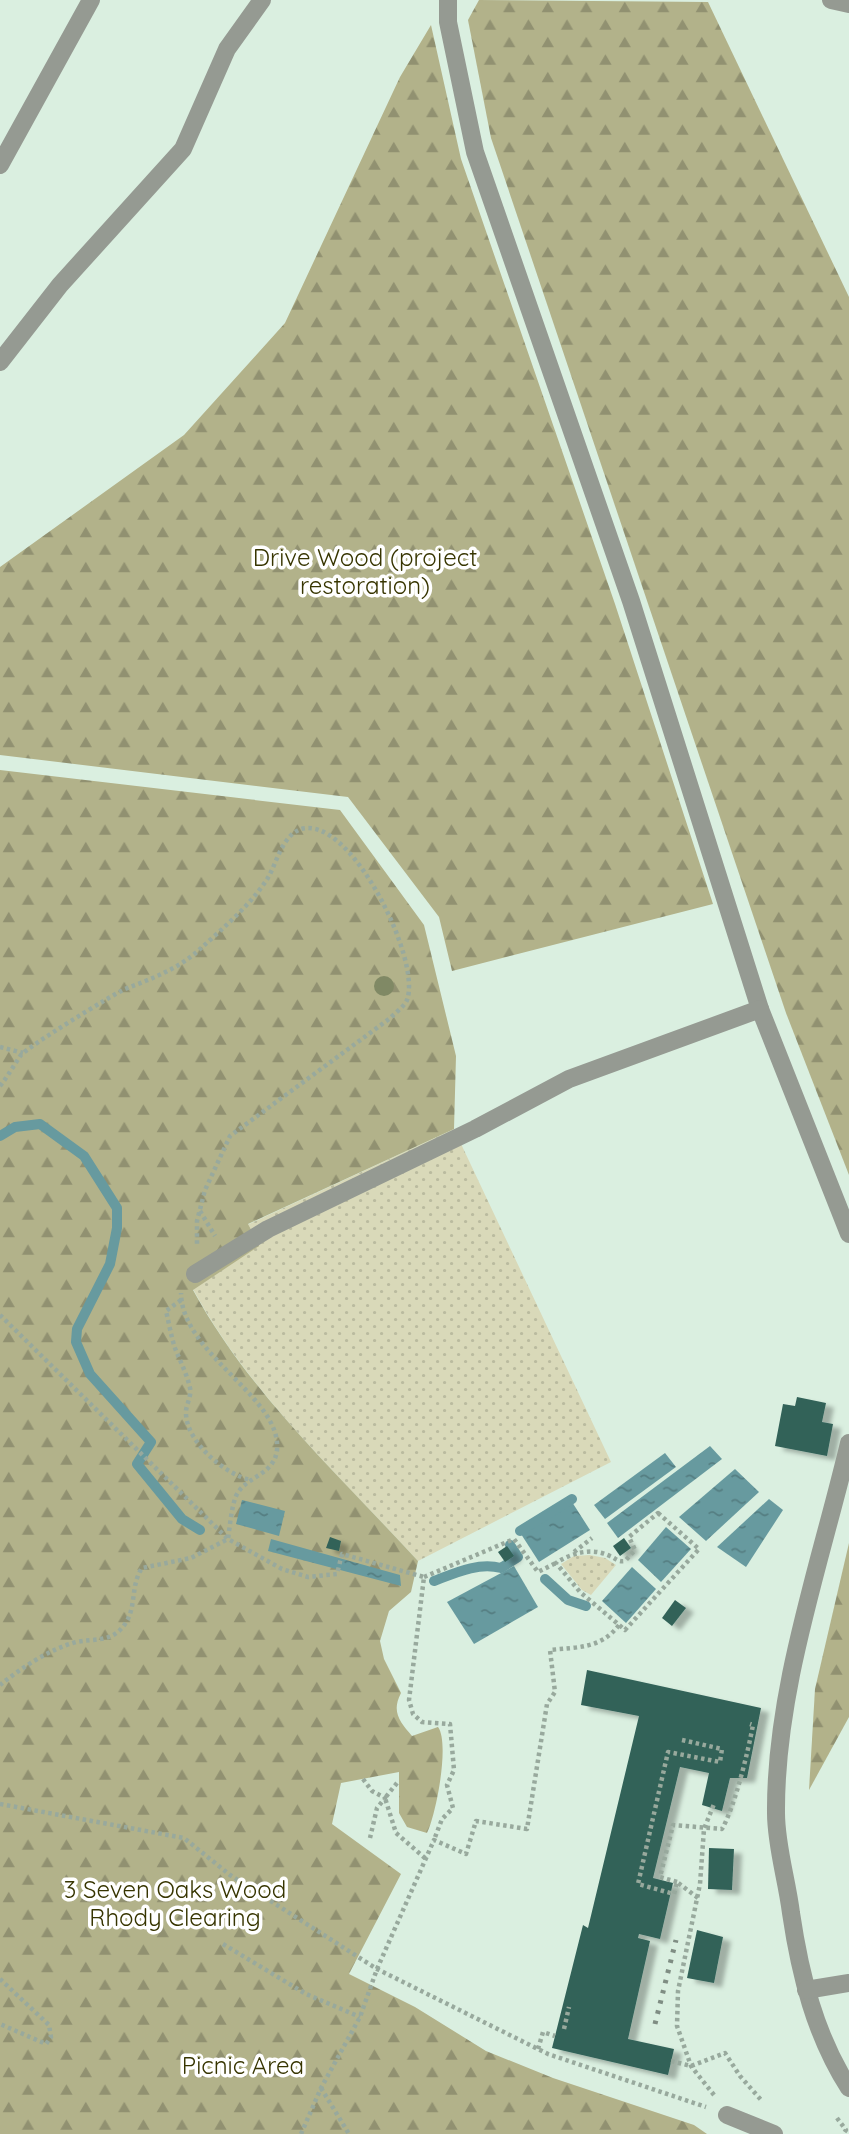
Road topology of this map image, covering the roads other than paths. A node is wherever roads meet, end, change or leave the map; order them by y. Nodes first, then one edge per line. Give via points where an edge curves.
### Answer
1 (91, 0) edge
2 (262, 0) edge
3 (448, 0) edge
4 (831, 0) edge
5 (849, 4) edge
6 (0, 165) edge
7 (0, 362) edge
8 (760, 1009) junction
9 (849, 1234) edge
10 (195, 1274) road end
11 (849, 1443) edge
12 (849, 1983) edge
13 (806, 1990) junction
14 (849, 2088) edge
15 (727, 2115) road end
16 (774, 2134) edge

1 - 6 lane
2 - 7 lane via 227,49 183,149 60,285
3 - 8 lane via 448,22 475,152 631,601
4 - 5 lane
8 - 9 lane
8 - 10 lane via 569,1079 268,1229
11 - 13 lane via 794,1667 776,1777 775,1816
12 - 13 lane
13 - 14 lane via 820,2031
15 - 16 lane

